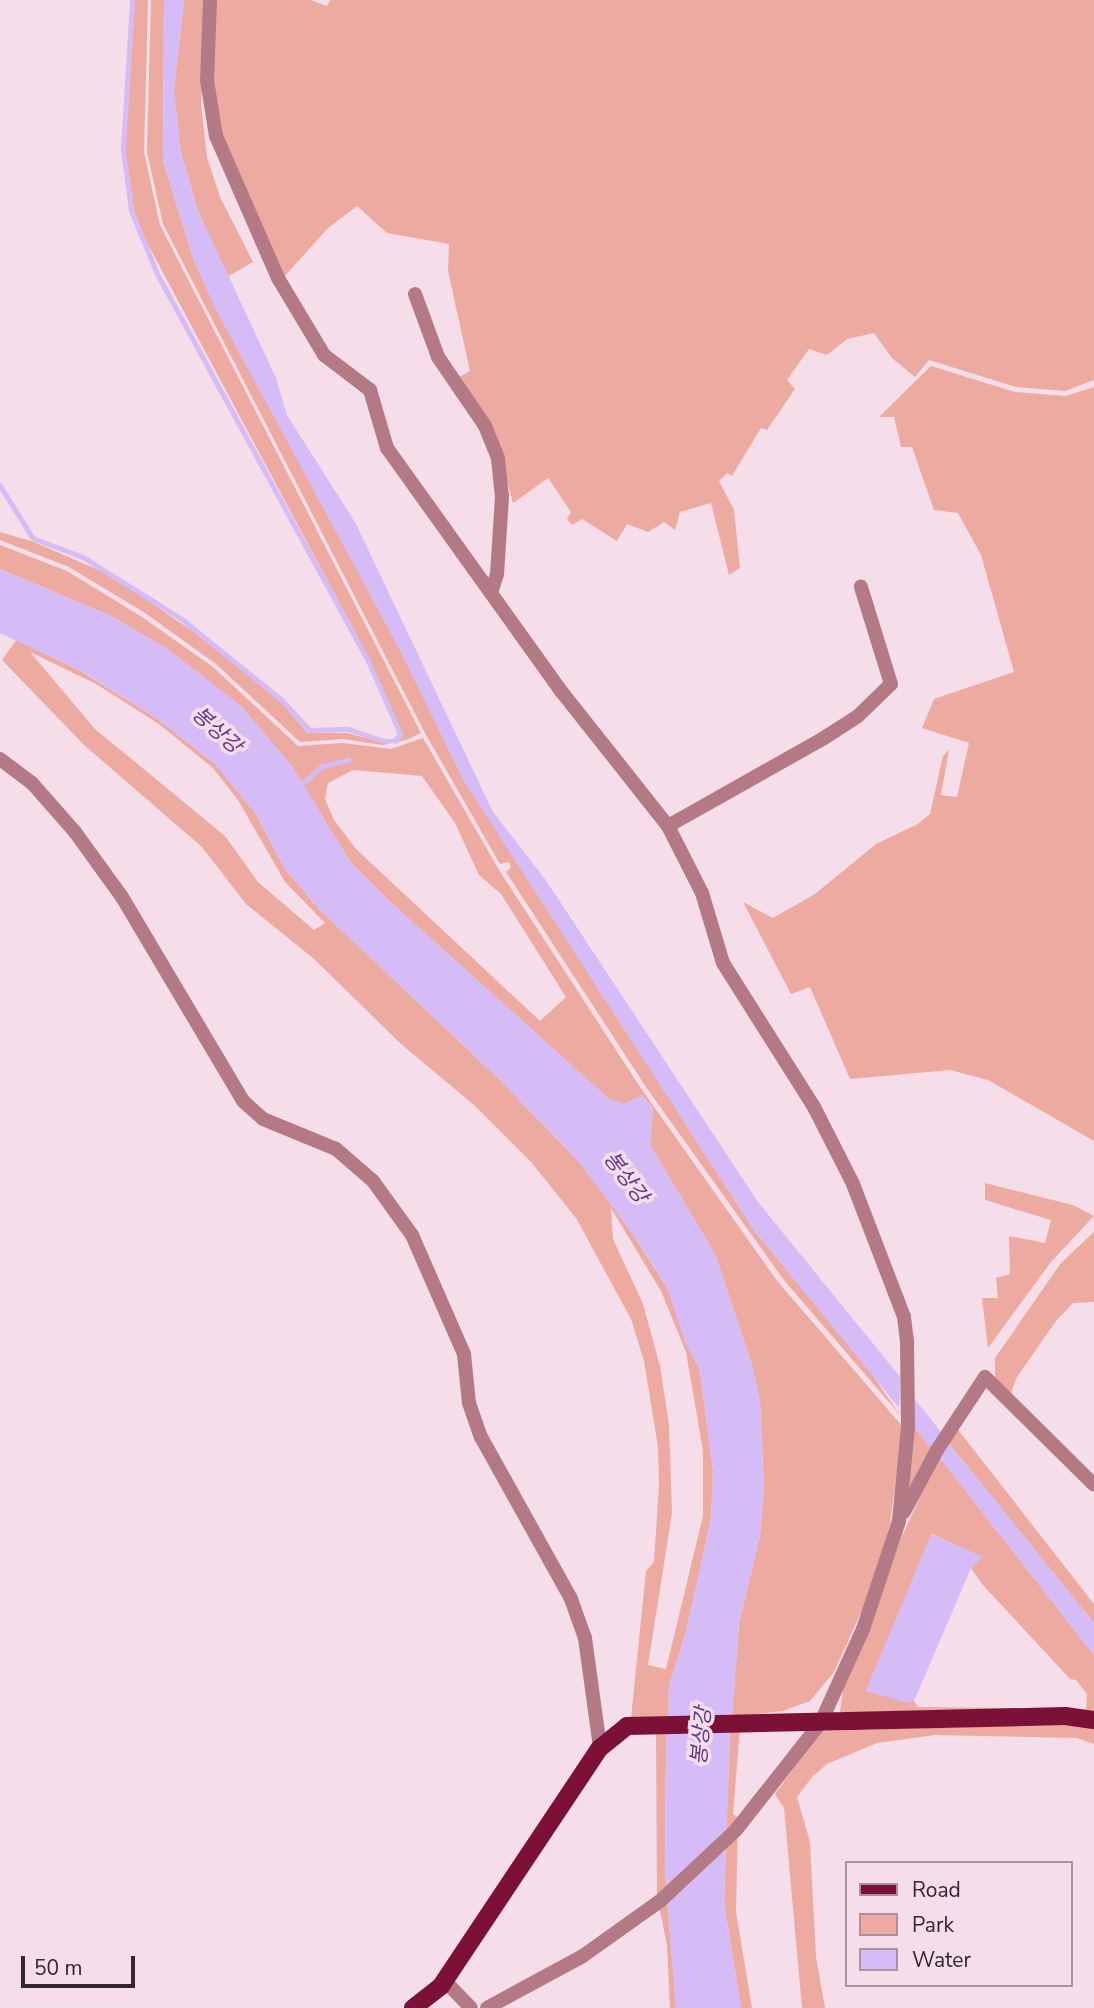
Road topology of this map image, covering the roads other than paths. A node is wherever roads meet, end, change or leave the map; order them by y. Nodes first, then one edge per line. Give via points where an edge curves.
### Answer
1 (210, 0) edge
2 (415, 295) dead end
3 (860, 587) dead end
4 (492, 589) junction
5 (0, 759) edge
6 (668, 826) junction
7 (1094, 1485) edge
8 (899, 1521) junction
9 (1094, 1720) edge
10 (821, 1722) junction
11 (600, 1748) junction
12 (445, 1981) junction
13 (413, 2008) edge
14 (471, 2008) edge
15 (487, 2008) edge

1 - 4 street via 207,80 216,136 278,278 324,355 370,390 387,448
2 - 4 street via 438,357 485,426 498,459 502,497
3 - 6 street via 891,684 858,716 824,738
4 - 6 street via 561,691
5 - 11 street via 32,783 114,886 243,1101 263,1119 336,1149 373,1181 412,1235 464,1354 469,1403 481,1437 576,1612 585,1637
6 - 8 street via 702,893 723,962 836,1148 875,1234 904,1317 908,1427
7 - 8 street via 985,1377 937,1450
8 - 10 street via 863,1629
9 - 10 main road via 1065,1716
10 - 11 main road via 637,1724 618,1731
10 - 15 street via 736,1830 660,1901 583,1956
11 - 12 main road
12 - 13 main road
12 - 14 street

